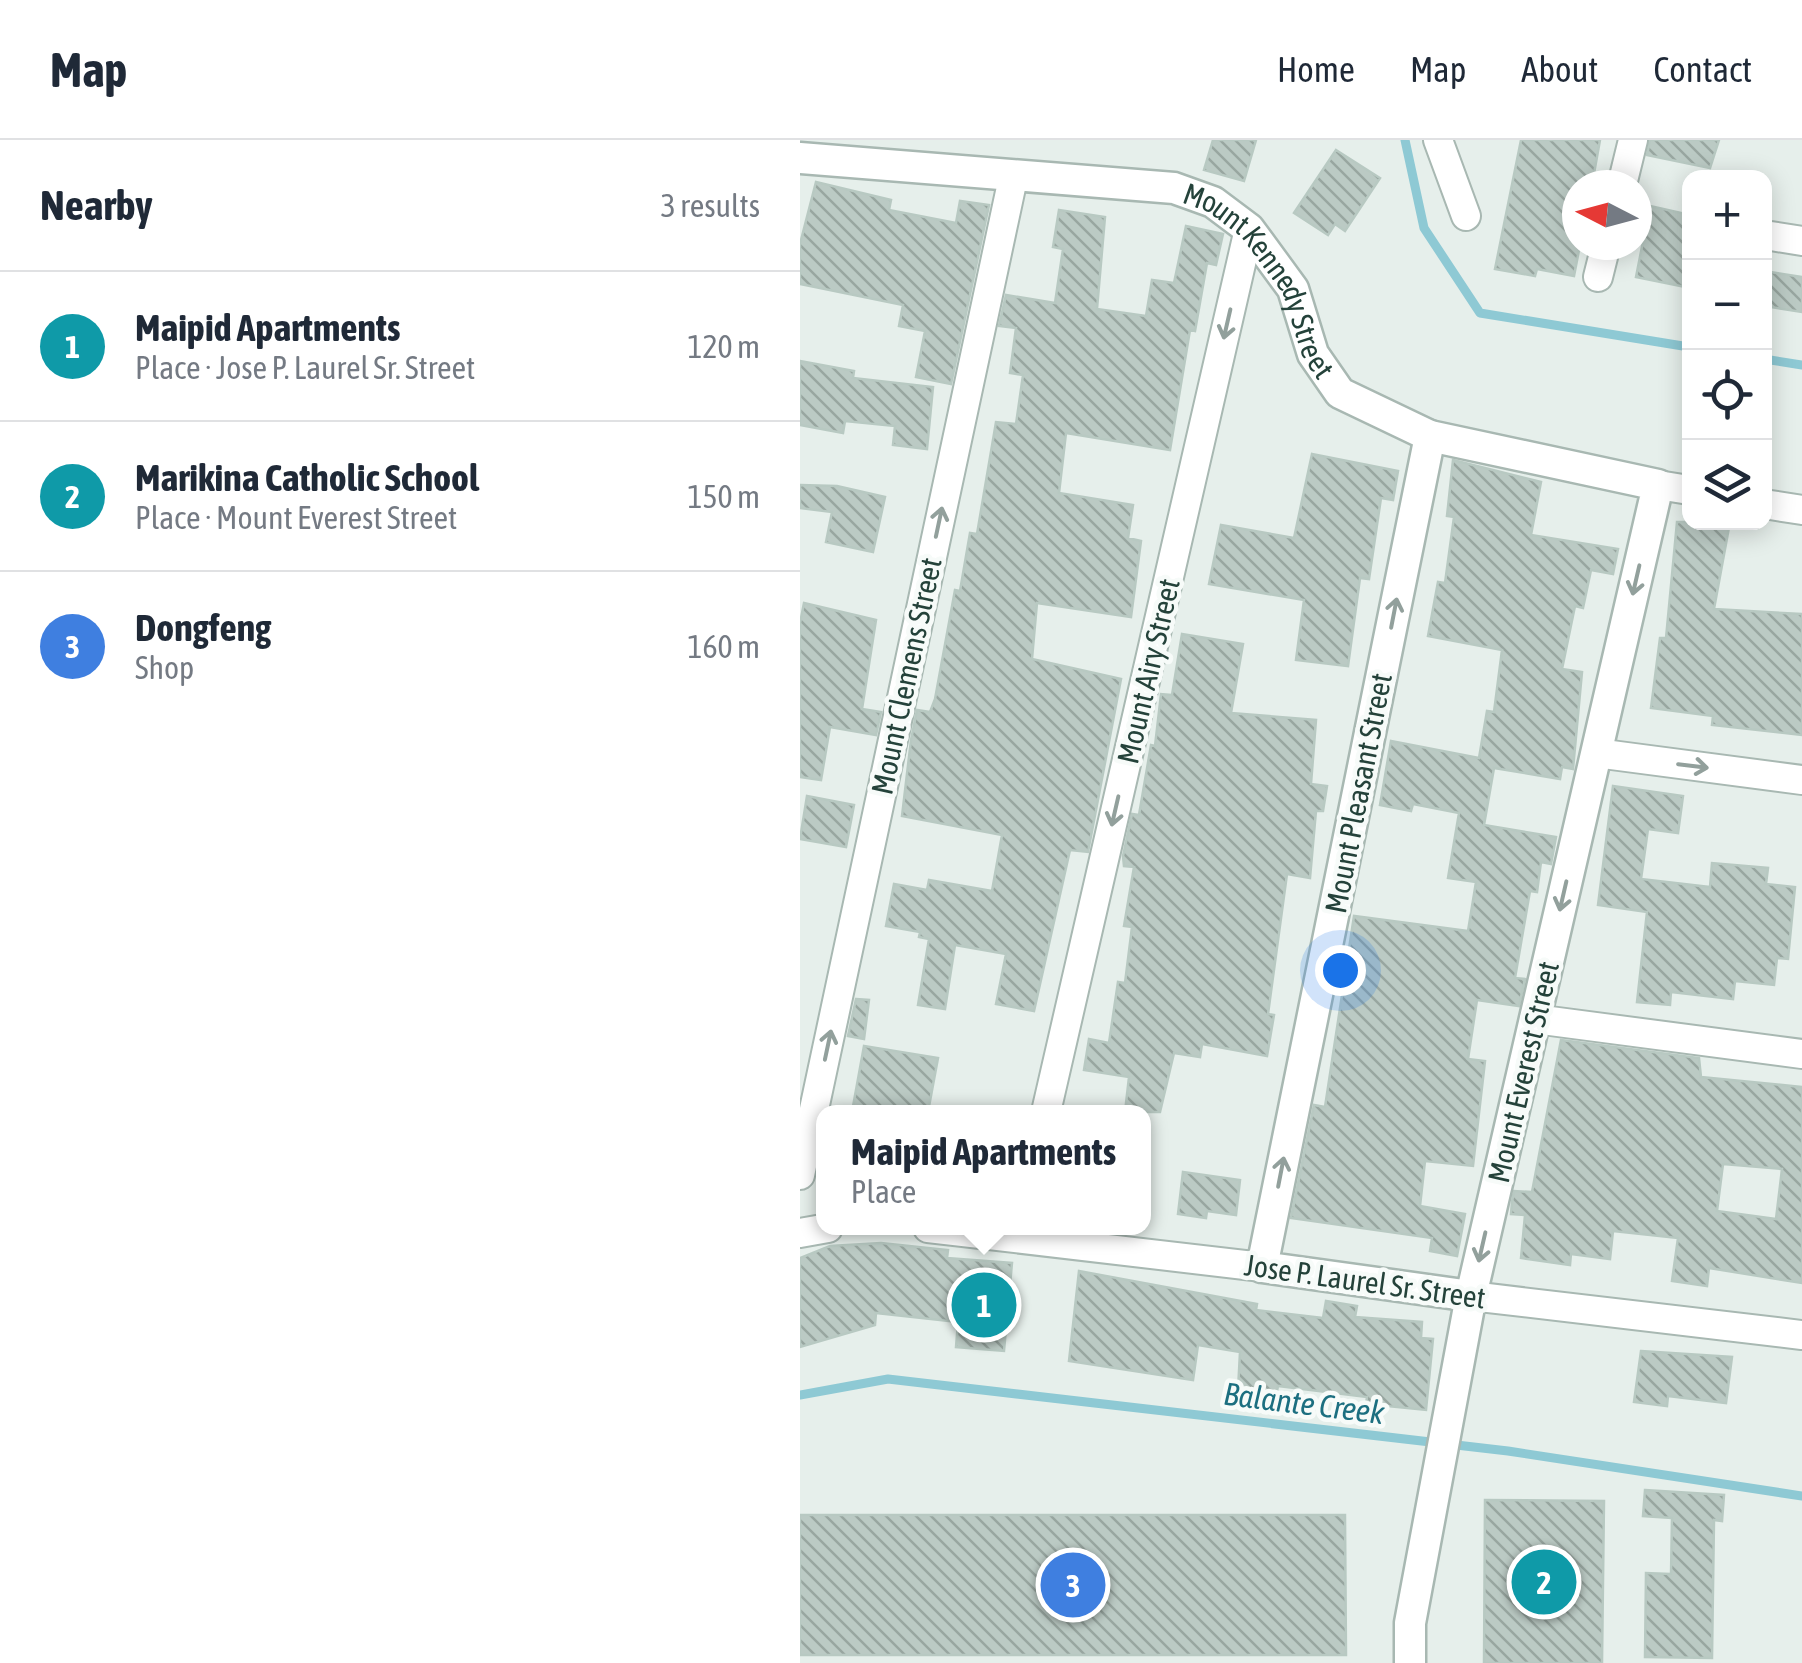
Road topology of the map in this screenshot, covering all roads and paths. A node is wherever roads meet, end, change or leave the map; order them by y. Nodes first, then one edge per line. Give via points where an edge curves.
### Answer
1 (1438, 140) edge
2 (1633, 140) edge
3 (800, 158) edge
4 (1626, 170) edge
5 (1013, 178) junction
6 (1466, 216) dead end
7 (1249, 228) junction
8 (1772, 236) edge
9 (1802, 241) edge
10 (1602, 260) edge
11 (1598, 277) dead end
12 (1430, 436) junction
13 (1658, 484) junction
14 (1682, 488) edge
15 (1772, 505) edge
16 (1802, 510) edge
17 (1596, 753) junction
18 (1802, 780) edge
19 (1535, 1018) junction
20 (1802, 1054) edge
21 (1048, 1105) edge
22 (800, 1175) edge
23 (1033, 1235) edge
24 (1262, 1267) junction
25 (1471, 1296) junction
26 (1802, 1336) edge
27 (1410, 1663) edge

1 - 6 street
2 - 4 street
3 - 5 street, Mount Kennedy Street
5 - 7 street, Mount Kennedy Street via 1174,188 1213,202
22 -> 5 street, Mount Clemens Street
7 - 12 street, Mount Kennedy Street via 1293,289 1313,354 1340,393
7 -> 21 street, Mount Airy Street
8 - 9 street
10 - 11 street
12 - 13 street, Mount Kennedy Street
24 -> 12 street, Mount Pleasant Street
13 - 14 street, Mount Kennedy Street
13 -> 17 street, Mount Everest Street
15 - 16 street
17 -> 18 street
17 -> 19 street, Mount Everest Street
19 - 20 street
19 -> 25 street, Mount Everest Street
23 - 24 street, Jose P. Laurel Sr. Street
24 - 25 street, Jose P. Laurel Sr. Street
25 - 26 street, Jose P. Laurel Sr. Street
25 - 27 street, Mount Everest Street via 1410,1623

